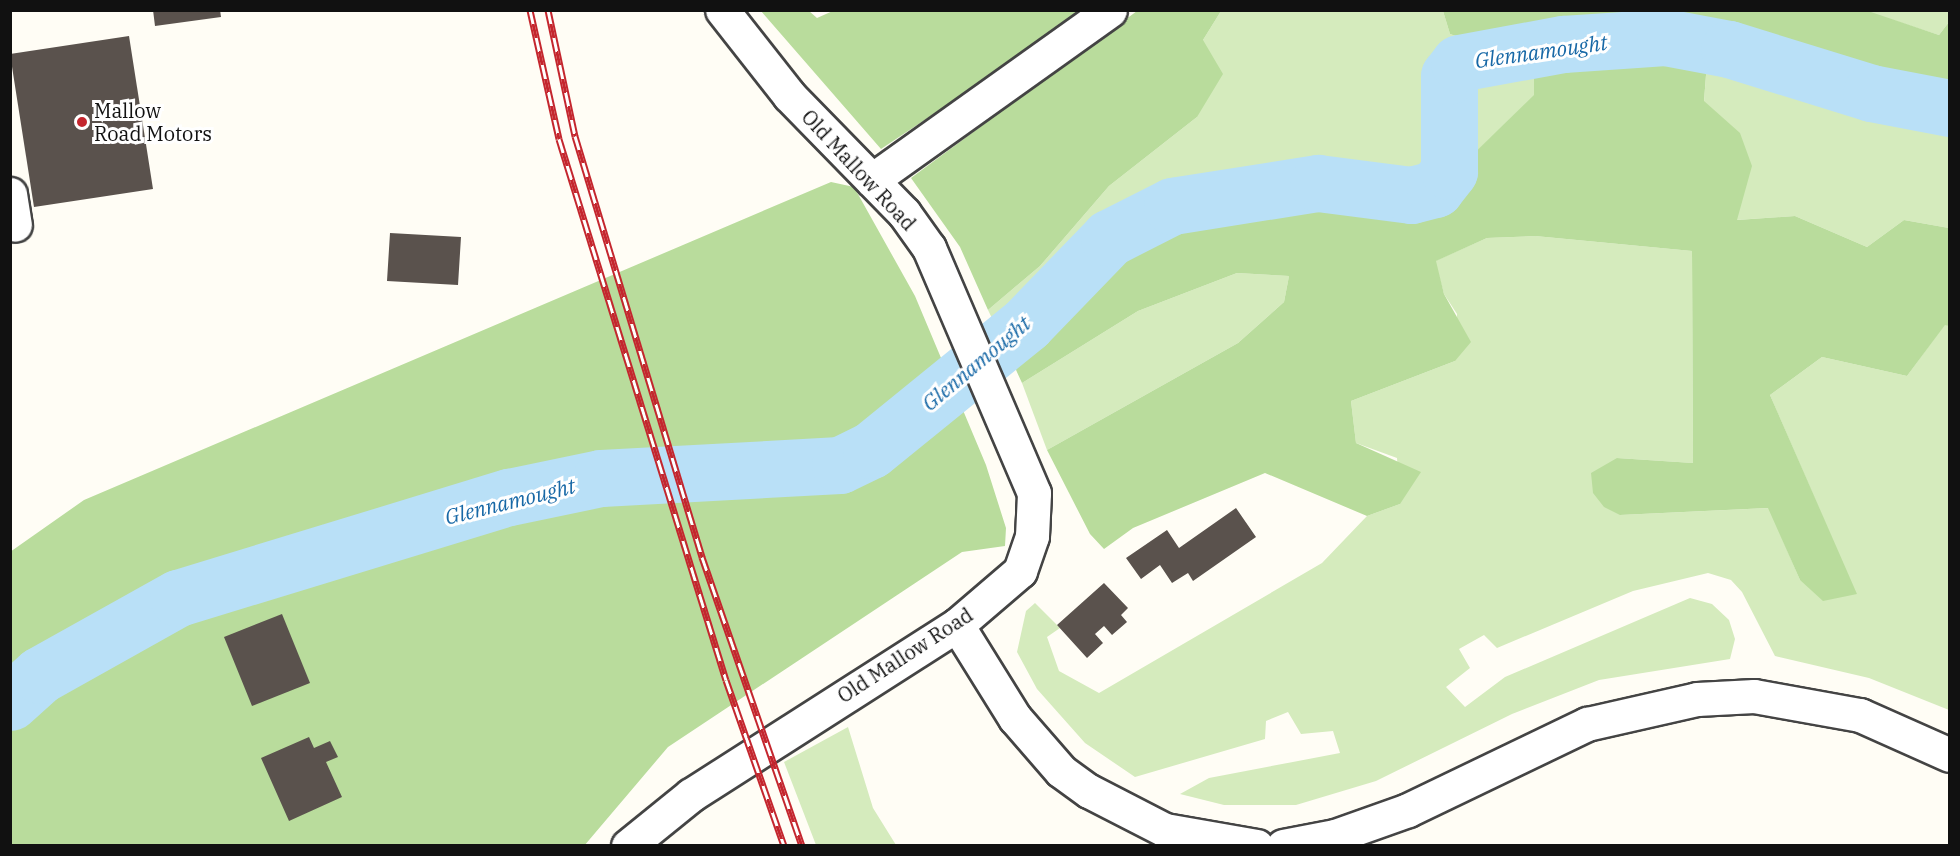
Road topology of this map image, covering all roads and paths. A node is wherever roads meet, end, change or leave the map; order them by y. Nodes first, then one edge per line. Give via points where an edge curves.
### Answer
1 (722, 10) edge
2 (1110, 10) edge
3 (872, 180) junction
4 (957, 625) junction
5 (1950, 755) edge
6 (628, 846) edge
7 (1257, 846) edge
8 (1282, 846) edge

1 - 3 street, Old Mallow Road via 789,95
2 - 3 street
3 - 4 street, Old Mallow Road via 929,248 1034,493 1032,536 1020,571
4 - 6 street, Old Mallow Road via 691,795
4 - 7 street via 1015,718 1070,778 1165,830
5 - 8 street via 1860,715 1754,696 1697,699 1587,724 1408,810 1335,836

